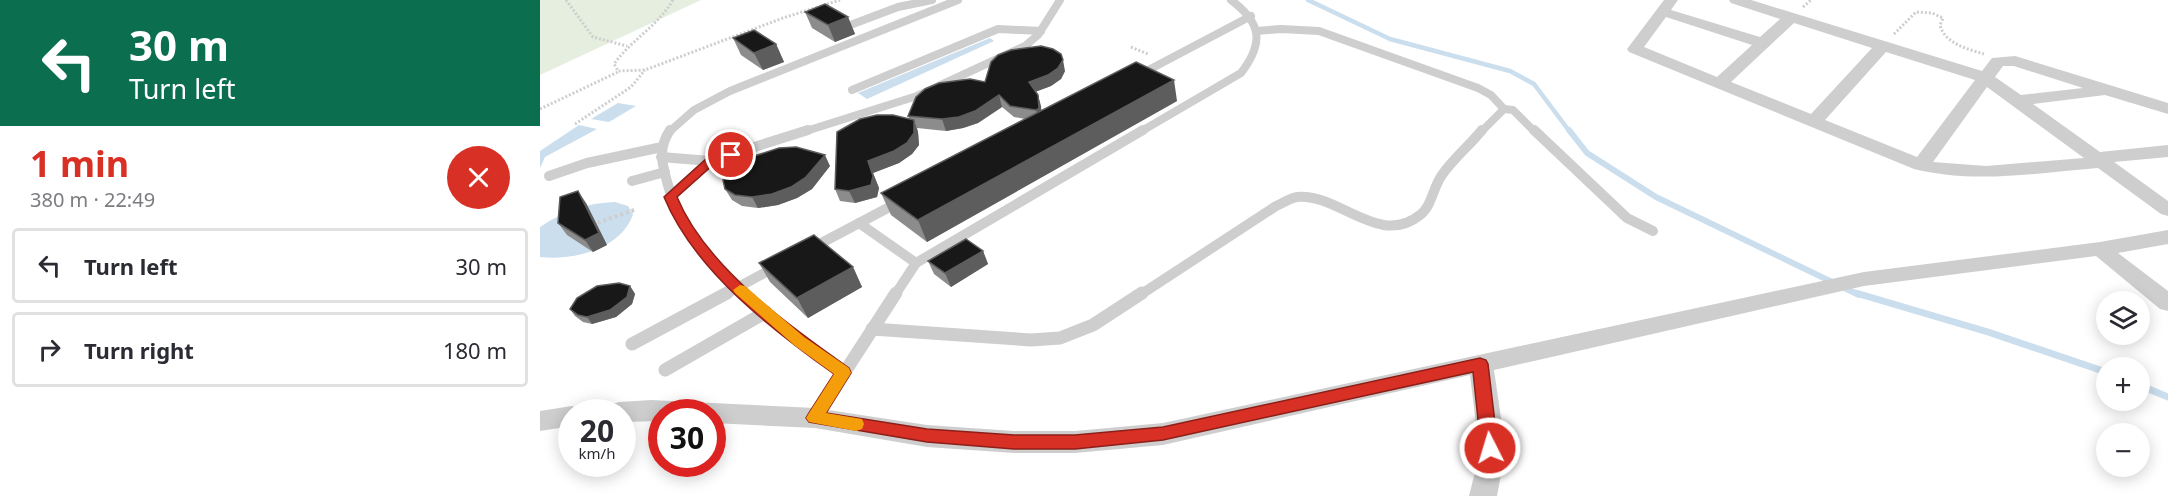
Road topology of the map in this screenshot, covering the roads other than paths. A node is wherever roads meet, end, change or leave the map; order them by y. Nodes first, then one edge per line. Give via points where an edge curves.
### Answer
1 (932, 0) edge
2 (958, 0) edge
3 (1060, 0) edge
4 (1231, 0) edge
5 (1736, 0) edge
6 (1667, 6) edge
7 (1251, 16) junction
8 (1791, 17) junction
9 (852, 24) dead end
10 (1041, 31) junction
11 (1256, 31) junction
12 (1763, 43) junction
13 (1883, 45) junction
14 (1986, 78) junction
15 (1128, 81) edge
16 (1719, 84) junction
17 (2109, 89) junction
18 (852, 90) dead end
19 (2018, 101) junction
20 (1504, 109) junction
21 (2168, 109) edge
22 (1814, 122) junction
23 (2168, 151) edge
24 (662, 152) junction
25 (2098, 160) junction
26 (710, 162) junction
27 (1921, 165) junction
28 (664, 172) junction
29 (549, 176) dead end
30 (632, 181) dead end
31 (911, 196) edge
32 (670, 197) junction
33 (2168, 210) edge
34 (859, 223) junction
35 (1653, 231) dead end
36 (2168, 237) edge
37 (2100, 249) junction
38 (798, 255) edge
39 (788, 261) edge
40 (916, 263) junction
41 (737, 287) junction
42 (2168, 303) edge
43 (766, 312) junction
44 (872, 329) junction
45 (632, 344) dead end
46 (1480, 364) junction
47 (664, 370) dead end
48 (843, 373) junction
49 (636, 411) edge
50 (815, 418) junction
51 (558, 419) edge
52 (540, 421) edge
53 (1483, 496) edge

1 - 9 lane via 898,7
2 - 24 lane via 700,106 677,122 663,140
3 - 10 lane
4 - 7 lane
5 - 8 street
6 - 12 street
6 - 16 street via 1635,49
7 - 11 lane
7 - 15 lane
8 - 12 street
8 - 13 street
10 - 18 lane via 998,29
10 - 26 lane via 1016,51 917,96
11 - 20 lane via 1300,28 1335,36 1478,88
11 - 40 lane via 1258,40 1251,62 1241,74
12 - 16 street
13 - 14 street
13 - 22 street
14 - 17 street via 1998,62 2005,60
14 - 19 street
14 - 27 street
16 - 22 street
17 - 19 street
17 - 21 street
19 - 25 street
20 - 35 lane via 1513,110 1627,218
20 - 44 lane via 1442,175 1419,216 1405,223 1389,227 1328,204 1296,197 1276,206 1093,325 1060,338 1032,340
22 - 27 street
23 - 25 street
24 - 26 lane via 676,160
24 - 28 lane
24 - 29 lane via 587,163
25 - 27 street via 1972,171
25 - 33 street
26 - 32 lane
28 - 30 lane
28 - 32 lane
31 - 34 lane
32 - 41 lane via 680,221 699,247
34 - 38 lane
34 - 40 lane
36 - 37 street
37 - 42 street
37 - 46 street via 1864,279
39 - 41 lane
40 - 44 lane
41 - 43 lane
41 - 45 lane
43 - 47 lane
43 - 48 lane
44 - 48 lane
46 - 50 street via 1173,432 1075,442 927,436
46 - 53 street via 1490,432 1490,464
48 - 50 lane
49 - 50 street
51 - 52 street

